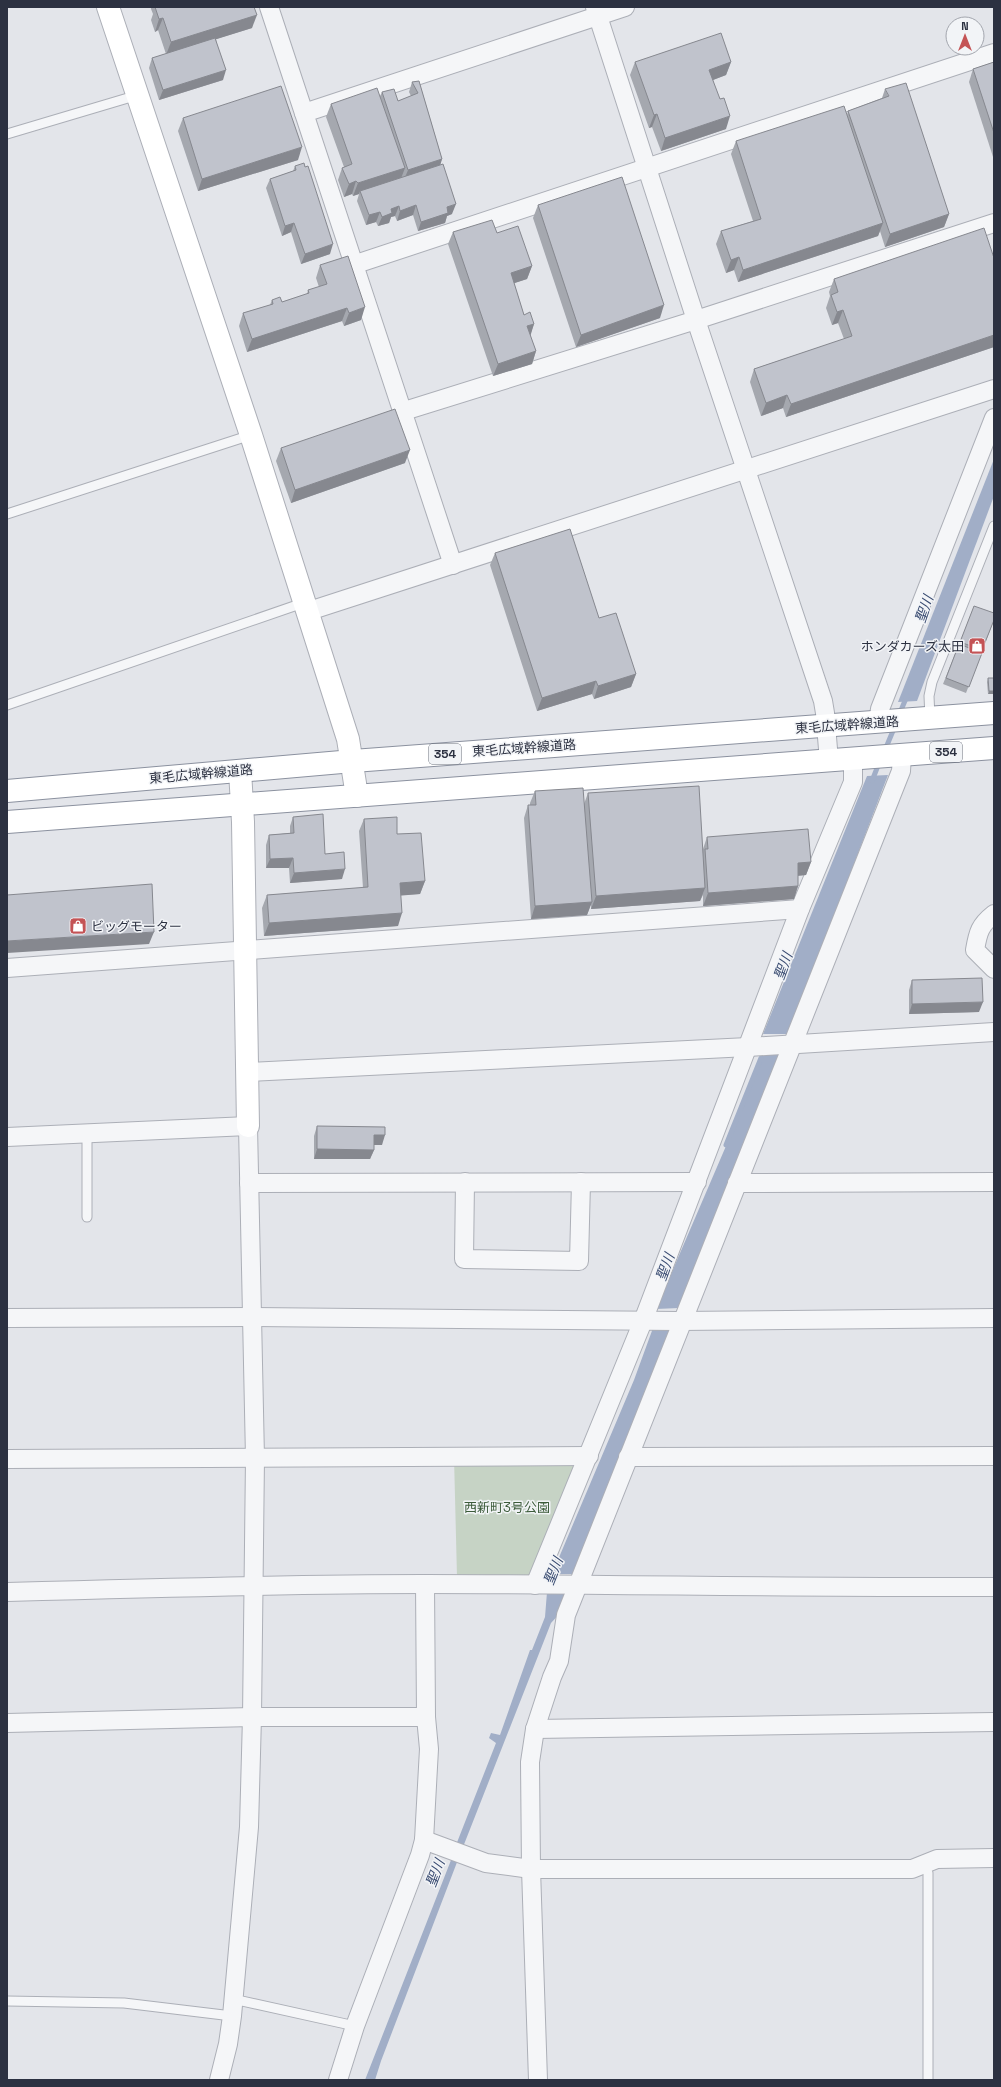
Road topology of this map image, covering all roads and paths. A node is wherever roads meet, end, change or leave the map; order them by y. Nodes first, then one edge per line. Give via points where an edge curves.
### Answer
1 (110, 7) edge
2 (269, 7) edge
3 (626, 7) edge
4 (596, 12) edge
5 (994, 53) edge
6 (138, 95) junction
7 (304, 113) junction
8 (7, 134) edge
9 (647, 167) junction
10 (994, 223) edge
11 (353, 265) junction
12 (696, 320) junction
13 (994, 389) edge
14 (401, 412) junction
15 (994, 418) edge
16 (251, 435) junction
17 (746, 469) junction
18 (7, 514) edge
19 (994, 526) edge
20 (453, 565) junction
21 (305, 607) junction
22 (7, 705) edge
23 (994, 713) edge
24 (922, 719) junction
25 (881, 722) junction
26 (827, 726) junction
27 (994, 748) edge
28 (900, 756) junction
29 (862, 759) junction
30 (353, 761) junction
31 (829, 761) junction
32 (240, 771) junction
33 (7, 791) edge
34 (357, 796) junction
35 (242, 806) junction
36 (7, 822) edge
37 (800, 909) junction
38 (994, 914) edge
39 (245, 950) junction
40 (7, 968) edge
41 (994, 969) edge
42 (994, 1032) edge
43 (788, 1044) junction
44 (752, 1046) junction
45 (247, 1072) junction
46 (248, 1126) junction
47 (87, 1133) junction
48 (7, 1137) edge
49 (465, 1182) junction
50 (581, 1182) junction
51 (696, 1182) junction
52 (994, 1182) edge
53 (249, 1183) junction
54 (737, 1183) junction
55 (87, 1217) dead end
56 (252, 1317) junction
57 (7, 1318) edge
58 (994, 1318) edge
59 (646, 1321) junction
60 (680, 1321) junction
61 (589, 1456) junction
62 (994, 1456) edge
63 (628, 1457) junction
64 (255, 1458) junction
65 (7, 1459) edge
66 (425, 1584) junction
67 (576, 1584) junction
68 (253, 1585) junction
69 (543, 1585) junction
70 (994, 1587) edge
71 (7, 1592) edge
72 (252, 1717) junction
73 (426, 1717) junction
74 (994, 1722) edge
75 (7, 1723) edge
76 (535, 1730) junction
77 (431, 1842) junction
78 (994, 1858) edge
79 (924, 1864) junction
80 (531, 1869) junction
81 (7, 2001) edge
82 (232, 2008) junction
83 (355, 2026) junction
84 (219, 2080) edge
85 (338, 2080) edge
86 (538, 2080) edge
87 (928, 2080) edge

1 - 6 main road
2 - 7 street
3 - 4 street
4 - 7 street
4 - 9 street
5 - 9 street
6 - 8 lane
6 - 16 main road
7 - 11 street
9 - 11 street
9 - 12 street
10 - 12 street
11 - 14 street
12 - 14 street
12 - 17 street
13 - 17 street
14 - 20 street
15 - 25 street via 880,709
16 - 18 lane
16 - 21 main road
17 - 20 street
17 - 26 street via 823,701
19 - 24 lane via 932,682 929,701
20 - 21 street
21 - 22 lane
21 - 30 main road
23 - 24 main road, 東毛広域幹線道路 / 354
24 - 25 main road, 東毛広域幹線道路 / 354
25 - 26 main road, 東毛広域幹線道路 / 354
26 - 30 main road, 東毛広域幹線道路 / 354
26 - 31 street
27 - 28 main road, 354
28 - 29 main road, 354
28 - 43 street via 901,771
29 - 31 main road, 354
29 - 37 street
30 - 32 main road, 東毛広域幹線道路 / 354
30 - 34 main road
31 - 34 main road, 354
32 - 33 main road, 東毛広域幹線道路 / 354
32 - 35 main road
34 - 35 main road, 354
35 - 36 main road, 354
35 - 39 main road
37 - 39 street
37 - 44 street
38 - 41 street via 983,922 977,935 975,950
39 - 40 street
39 - 45 main road
42 - 43 street
43 - 44 street
43 - 54 street
44 - 45 street
44 - 51 street
45 - 46 main road
46 - 47 street
46 - 53 street
47 - 48 street
47 - 55 lane
49 - 50 street
49 - 50 street via 464,1259 579,1261
49 - 53 street
50 - 51 street
51 - 59 street
52 - 54 street
53 - 56 street
54 - 60 street
56 - 57 street
56 - 59 street
56 - 64 street
58 - 60 street
59 - 60 street
59 - 61 street
60 - 63 street
61 - 64 street
61 - 69 street
62 - 63 street
63 - 67 street
64 - 65 street
64 - 68 street
66 - 68 street
66 - 69 street
66 - 73 street
67 - 69 street
67 - 70 street via 837,1588
67 - 76 street via 566,1615 559,1661
68 - 71 street
68 - 72 street
72 - 73 street
72 - 75 street
72 - 82 street via 249,1827
73 - 77 street
74 - 76 street
76 - 80 street via 530,1762
77 - 80 street via 486,1863
77 - 83 street via 420,1855
78 - 79 street via 937,1858
79 - 80 street via 912,1869
79 - 87 lane via 928,1873
80 - 86 street
81 - 82 lane
82 - 83 lane
82 - 84 street via 228,2044
83 - 85 street

